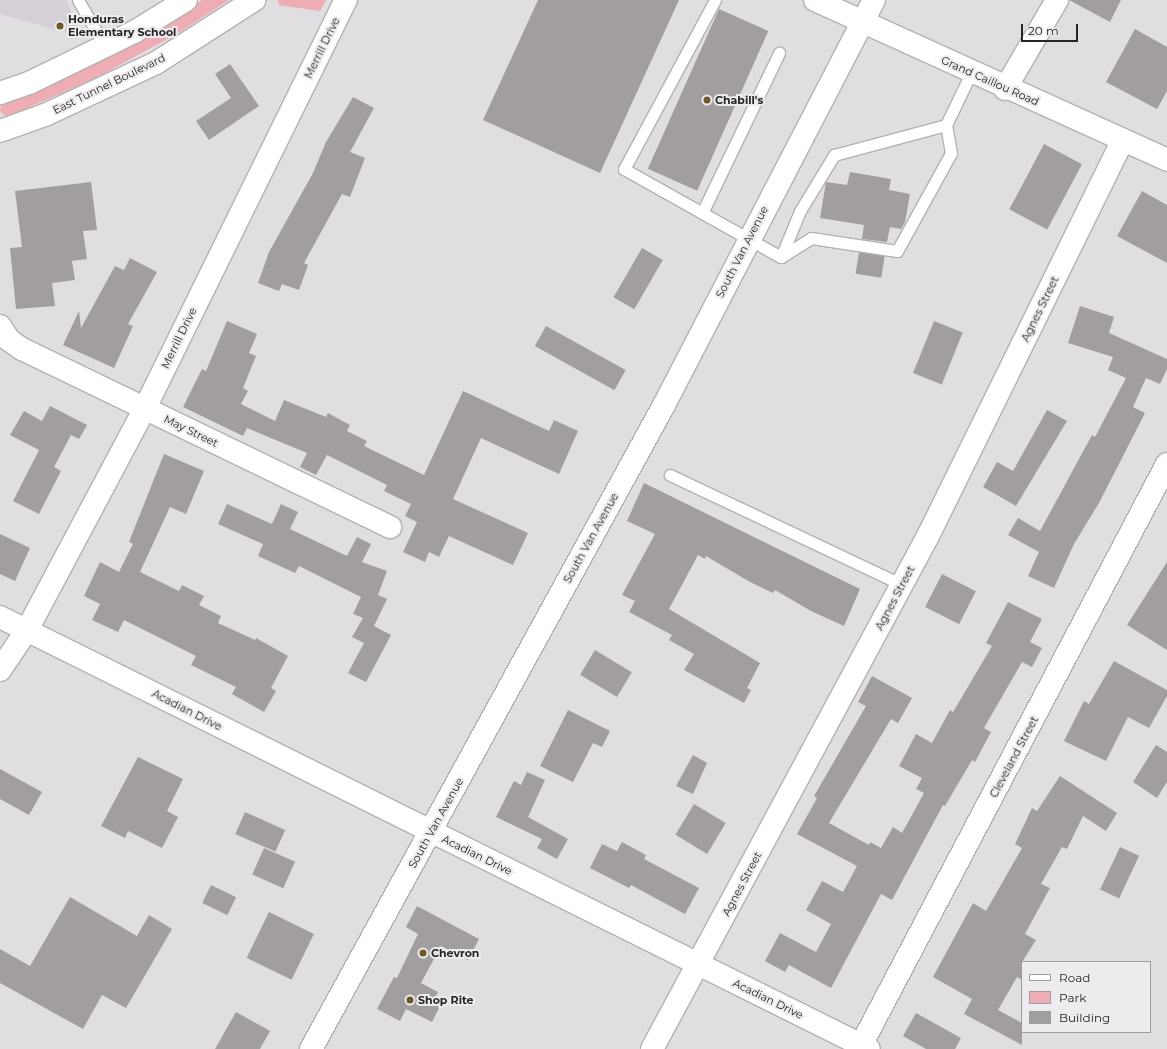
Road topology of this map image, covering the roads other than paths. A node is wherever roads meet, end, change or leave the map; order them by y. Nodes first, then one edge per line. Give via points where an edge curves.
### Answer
1 (78, 0) edge
2 (186, 0) edge
3 (254, 0) edge
4 (346, 0) edge
5 (715, 0) edge
6 (815, 0) edge
7 (874, 0) edge
8 (1057, 0) edge
9 (862, 22) junction
10 (105, 46) junction
11 (779, 53) dead end
12 (971, 72) junction
13 (1006, 89) junction
14 (0, 94) edge
15 (946, 125) junction
16 (0, 131) edge
17 (1123, 140) junction
18 (1167, 160) edge
19 (702, 214) junction
20 (748, 240) junction
21 (781, 257) junction
22 (0, 326) edge
23 (145, 408) junction
24 (1167, 464) edge
25 (670, 475) dead end
26 (390, 528) dead end
27 (903, 585) junction
28 (0, 616) edge
29 (27, 630) junction
30 (0, 670) edge
31 (431, 832) junction
32 (698, 964) junction
33 (863, 1048) edge
34 (311, 1049) edge
35 (652, 1049) edge

1 - 10 lane
2 - 10 street via 134,32
3 - 16 street, East Tunnel Boulevard via 156,62 45,115
4 - 23 street, Merrill Drive
5 - 19 lane via 624,169
6 - 9 street, Grand Caillou Road
7 - 9 street, South Van Avenue
8 - 13 street
9 - 12 street, Grand Caillou Road
9 - 20 street, South Van Avenue
10 - 14 street via 29,83
11 - 19 lane
12 - 13 street, Grand Caillou Road
12 - 15 lane
13 - 17 street, Grand Caillou Road
15 - 21 lane via 834,155 800,210
15 - 21 lane via 951,153 897,251 811,238
17 - 18 street, Grand Caillou Road
17 - 27 street, Agnes Street
19 - 20 lane
20 - 21 lane
20 - 31 street, South Van Avenue via 664,405
22 - 23 street, May Street via 9,340 22,349
23 - 26 street, May Street
23 - 29 street, Merrill Drive
24 - 33 street, Cleveland Street
25 - 27 lane
27 - 32 street, Agnes Street
28 - 29 street, Acadian Drive
29 - 30 street, Merrill Drive
29 - 31 street, Acadian Drive
31 - 32 street, Acadian Drive
31 - 34 street, South Van Avenue
32 - 33 street, Acadian Drive
32 - 35 street, Agnes Street

